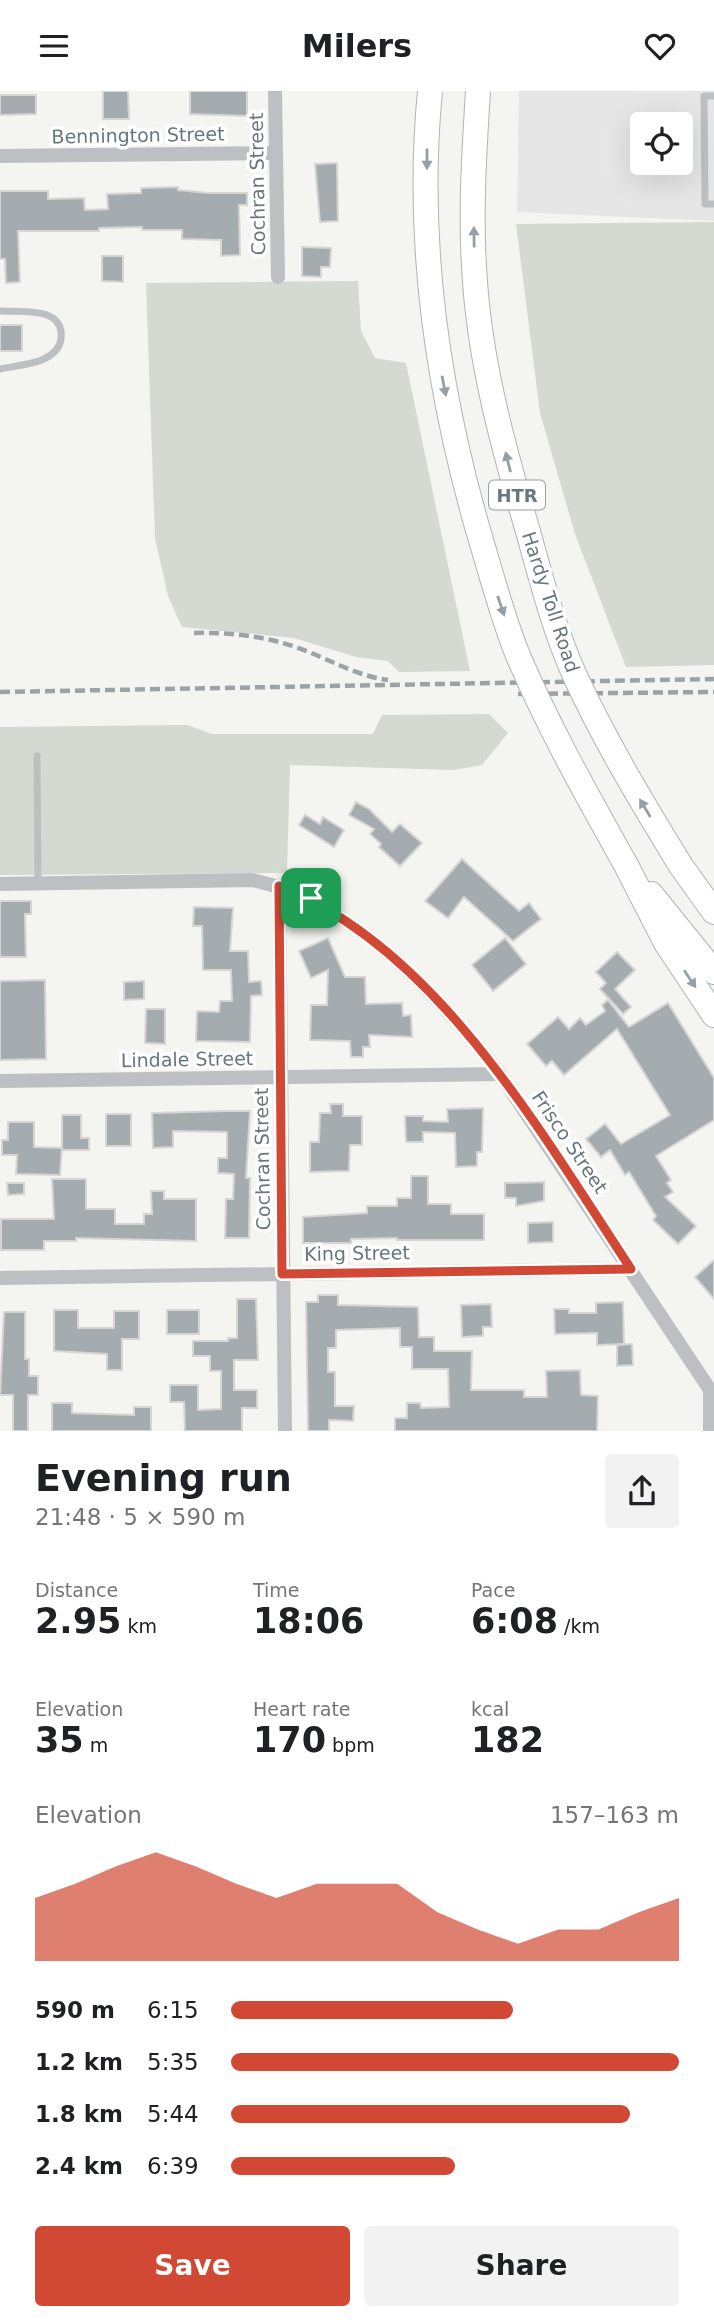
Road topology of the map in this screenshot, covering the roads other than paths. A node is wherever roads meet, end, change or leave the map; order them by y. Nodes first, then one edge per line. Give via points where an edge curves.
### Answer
1 (275, 91) edge
2 (430, 91) edge
3 (478, 91) edge
4 (704, 93) edge
5 (714, 96) edge
6 (276, 152) junction
7 (0, 156) edge
8 (714, 204) edge
9 (278, 277) dead end
10 (0, 311) edge
11 (0, 369) edge
12 (37, 756) dead end
13 (626, 865) junction
14 (38, 883) junction
15 (0, 884) edge
16 (279, 886) junction
17 (714, 912) edge
18 (714, 972) edge
19 (714, 1015) edge
20 (500, 1074) junction
21 (280, 1077) junction
22 (0, 1081) edge
23 (631, 1269) junction
24 (282, 1274) junction
25 (0, 1277) edge
26 (712, 1394) edge
27 (285, 1431) edge
28 (710, 1431) edge

1 - 6 street, Cochran Street
2 -> 13 highway, HTR, bridge via 427,229 432,308 464,484 518,654 548,721
17 -> 3 highway, Hardy Toll Road / HTR, bridge via 618,765 574,673 541,579 485,361 475,282 473,176
4 - 5 lane
4 - 8 lane via 705,204
6 - 7 street, Bennington Street
6 - 9 street, Cochran Street
10 - 11 lane via 42,312 62,329 61,343 54,352
12 - 14 lane
13 - 18 highway
13 -> 19 highway via 666,943
14 - 15 street, Frisco Street
14 - 16 street, Frisco Street via 223,879
16 - 20 street, Frisco Street via 311,898 382,951 465,1029
16 - 21 street, Cochran Street
20 - 21 street, Lindale Street
20 - 23 street, Frisco Street
21 - 22 street, Lindale Street
21 - 24 street, Cochran Street
23 - 24 street, King Street
23 - 26 street, Frisco Street
24 - 25 street, King Street
24 - 27 street, Cochran Street
26 - 28 street

